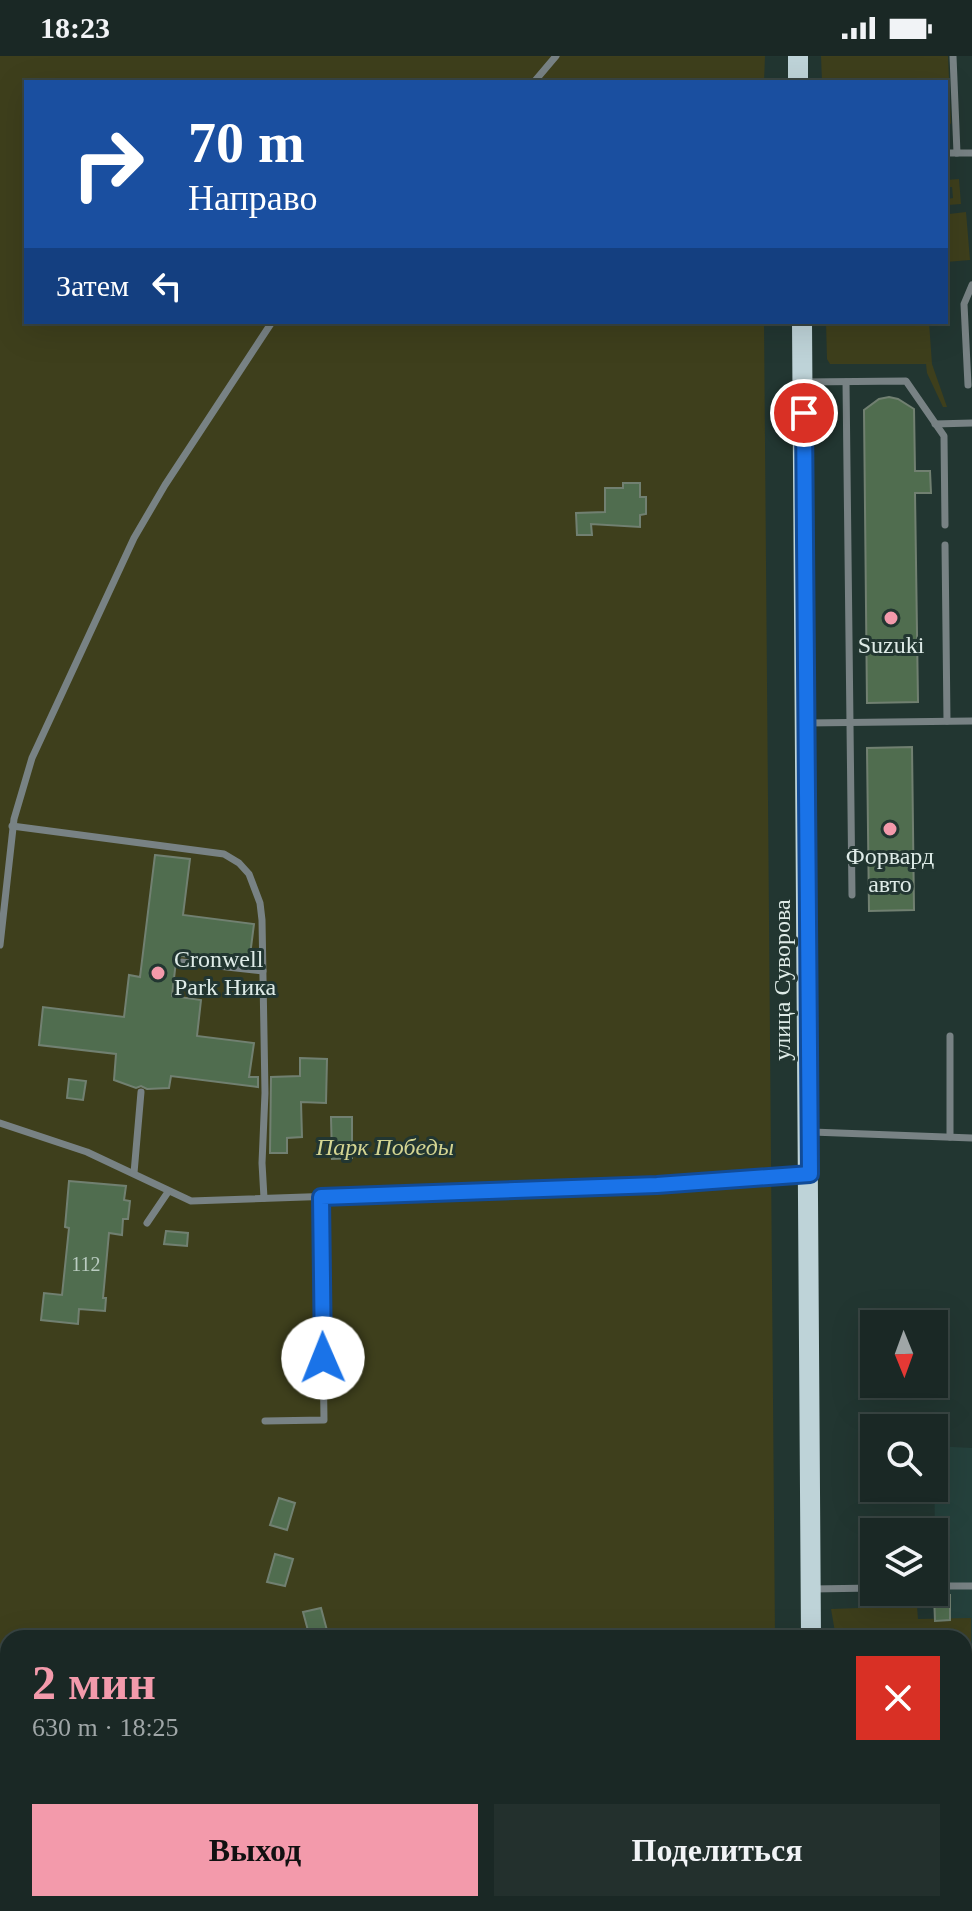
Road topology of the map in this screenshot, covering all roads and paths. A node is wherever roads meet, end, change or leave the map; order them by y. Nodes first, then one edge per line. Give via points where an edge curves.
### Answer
1 (556, 56) edge
2 (798, 56) edge
3 (953, 56) edge
4 (536, 80) edge
5 (798, 80) edge
6 (948, 153) edge
7 (957, 153) junction
8 (972, 153) edge
9 (972, 285) edge
10 (271, 324) edge
11 (802, 324) edge
12 (803, 382) junction
13 (846, 382) junction
14 (968, 385) dead end
15 (972, 423) edge
16 (935, 424) junction
17 (945, 525) dead end
18 (945, 545) dead end
19 (947, 721) junction
20 (972, 721) edge
21 (850, 722) junction
22 (807, 723) junction
23 (12, 826) junction
24 (852, 895) dead end
25 (0, 945) edge
26 (182, 962) dead end
27 (263, 971) junction
28 (950, 1036) dead end
29 (141, 1092) dead end
30 (0, 1123) edge
31 (809, 1132) junction
32 (950, 1137) junction
33 (972, 1138) edge
34 (134, 1173) junction
35 (810, 1174) junction
36 (168, 1192) junction
37 (321, 1197) junction
38 (264, 1198) junction
39 (147, 1223) dead end
40 (265, 1421) dead end
41 (948, 1586) edge
42 (972, 1586) edge
43 (860, 1588) edge
44 (810, 1589) junction
45 (811, 1630) edge

1 - 4 lane
2 - 5 main road
3 - 7 lane
6 - 7 lane
7 - 8 lane
9 - 14 lane via 964,304
10 - 23 lane via 134,538 32,758
11 - 12 main road, улица Суворова
12 - 13 lane
12 - 22 main road, улица Суворова
13 - 16 lane via 906,381
13 - 21 lane
15 - 16 lane
16 - 17 lane via 944,436
18 - 19 lane
19 - 20 lane
19 - 21 lane
21 - 22 lane
21 - 24 lane
22 - 31 main road, улица Суворова
23 - 25 lane
23 - 27 lane via 224,854 249,874 260,903
26 - 27 lane
27 - 38 lane
28 - 32 lane
29 - 34 lane
30 - 34 lane
31 - 32 lane
31 - 35 main road, улица Суворова
32 - 33 lane
34 - 36 lane
35 - 37 lane
35 - 44 main road, улица Суворова
36 - 38 lane via 191,1201
36 - 39 lane
37 - 38 lane
37 - 40 lane via 324,1420
41 - 42 lane
43 - 44 lane
44 - 45 main road, улица Суворова

